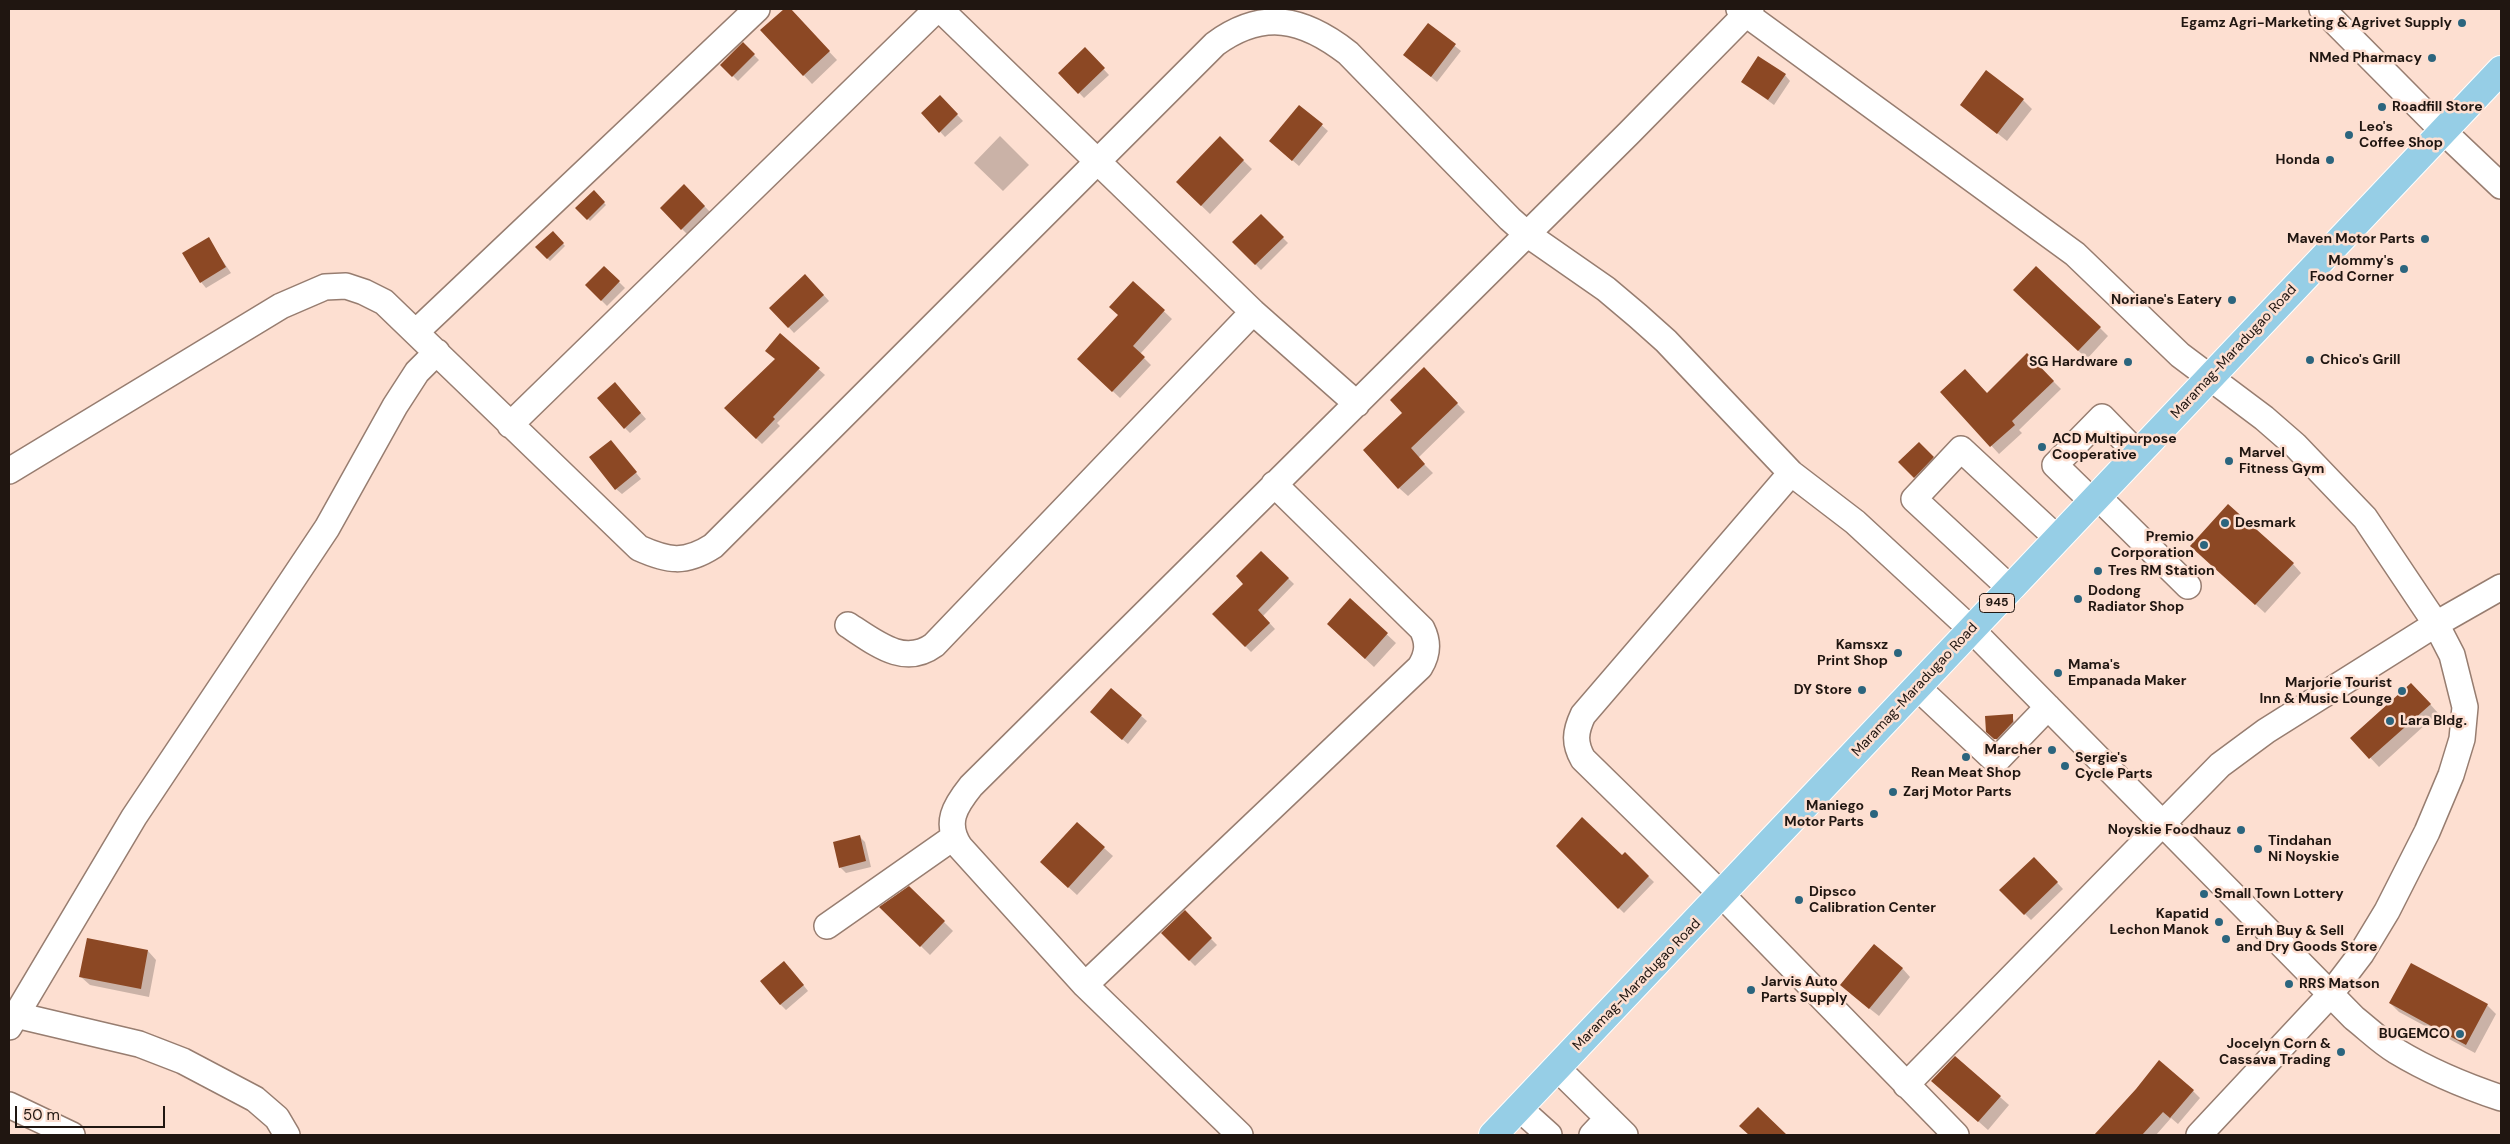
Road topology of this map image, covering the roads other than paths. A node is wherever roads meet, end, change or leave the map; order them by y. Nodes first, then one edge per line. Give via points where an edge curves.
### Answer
1 (757, 9) edge
2 (939, 9) edge
3 (2322, 9) edge
4 (1745, 10) edge
5 (2501, 70) edge
6 (2443, 131) junction
7 (1095, 161) junction
8 (2501, 186) edge
9 (1527, 234) junction
10 (1253, 312) junction
11 (417, 331) junction
12 (437, 352) junction
13 (2210, 378) junction
14 (1357, 404) junction
15 (510, 425) junction
16 (2138, 454) junction
17 (9, 471) edge
18 (1791, 473) junction
19 (1274, 484) junction
20 (2095, 499) junction
21 (2058, 539) junction
22 (2188, 586) dead end
23 (2501, 587) edge
24 (2011, 589) junction
25 (2436, 624) junction
26 (848, 626) dead end
27 (1972, 630) junction
28 (1918, 688) junction
29 (2048, 707) junction
30 (2161, 822) junction
31 (954, 837) junction
32 (1722, 895) junction
33 (827, 926) dead end
34 (1085, 985) junction
35 (2329, 996) junction
36 (12, 1021) edge
37 (1557, 1068) junction
38 (1906, 1085) junction
39 (2501, 1098) edge
40 (9, 1104) edge
41 (1519, 1108) junction
42 (1600, 1127) edge
43 (72, 1135) edge
44 (287, 1135) edge
45 (1240, 1135) edge
46 (1493, 1135) edge
47 (1549, 1135) edge
48 (1625, 1135) edge
49 (1956, 1135) edge
50 (2199, 1135) edge

1 - 11 street
2 - 7 street
2 - 15 street
3 - 6 street
4 - 9 street
4 - 13 street via 2075,254 2180,355
5 - 6 main road, Maramag-Maradugao Road / 945
6 - 8 street
6 - 13 main road, Maramag-Maradugao Road / 945
7 - 9 street via 1215,44 1232,32 1262,22 1290,22 1331,39 1348,53
7 - 10 street
7 - 15 street via 713,546 698,556 676,560 639,548
9 - 14 street
9 - 18 street via 1606,289 1666,341
10 - 14 street
10 - 26 street via 934,645 922,654 896,652
11 - 12 street
11 - 17 street via 384,302 364,292 346,286 325,287 282,306
12 - 15 street
12 - 36 street via 412,379 327,528 134,817
13 - 16 main road, Maramag-Maradugao Road / 945
13 - 25 street via 2264,418 2340,489 2365,518
14 - 19 street
16 - 20 main road, Maramag-Maradugao Road / 945
16 - 20 street via 2102,418 2055,466
18 - 27 street via 1855,522
18 - 32 street via 1583,715 1575,738 1584,759
19 - 31 street via 971,786 954,814
19 - 34 street via 1422,629 1426,639 1426,658 1420,668
20 - 21 main road, Maramag-Maradugao Road / 945
20 - 22 street
21 - 24 main road, Maramag-Maradugao Road / 945
21 - 24 street via 1961,449 1957,453 1914,499
23 - 25 street
24 - 27 main road, Maramag-Maradugao Road / 945
25 - 30 street via 2241,748
25 - 35 street via 2452,655 2465,707 2462,739 2452,775 2388,911
27 - 28 main road, Maramag-Maradugao Road / 945
27 - 29 street
28 - 29 street via 1996,762
28 - 32 main road, Maramag-Maradugao Road / 945
29 - 30 street
30 - 35 street
30 - 38 street
31 - 33 street
31 - 34 street
32 - 37 main road, Maramag-Maradugao Road / 945
32 - 38 street
34 - 45 street
35 - 39 street via 2395,1051 2465,1086
35 - 50 street
36 - 44 street via 139,1044 183,1061 255,1100 277,1118
37 - 41 main road, Maramag-Maradugao Road / 945
37 - 42 street
38 - 49 street
40 - 43 street
41 - 46 main road, Maramag-Maradugao Road / 945
41 - 47 street
42 - 48 street

